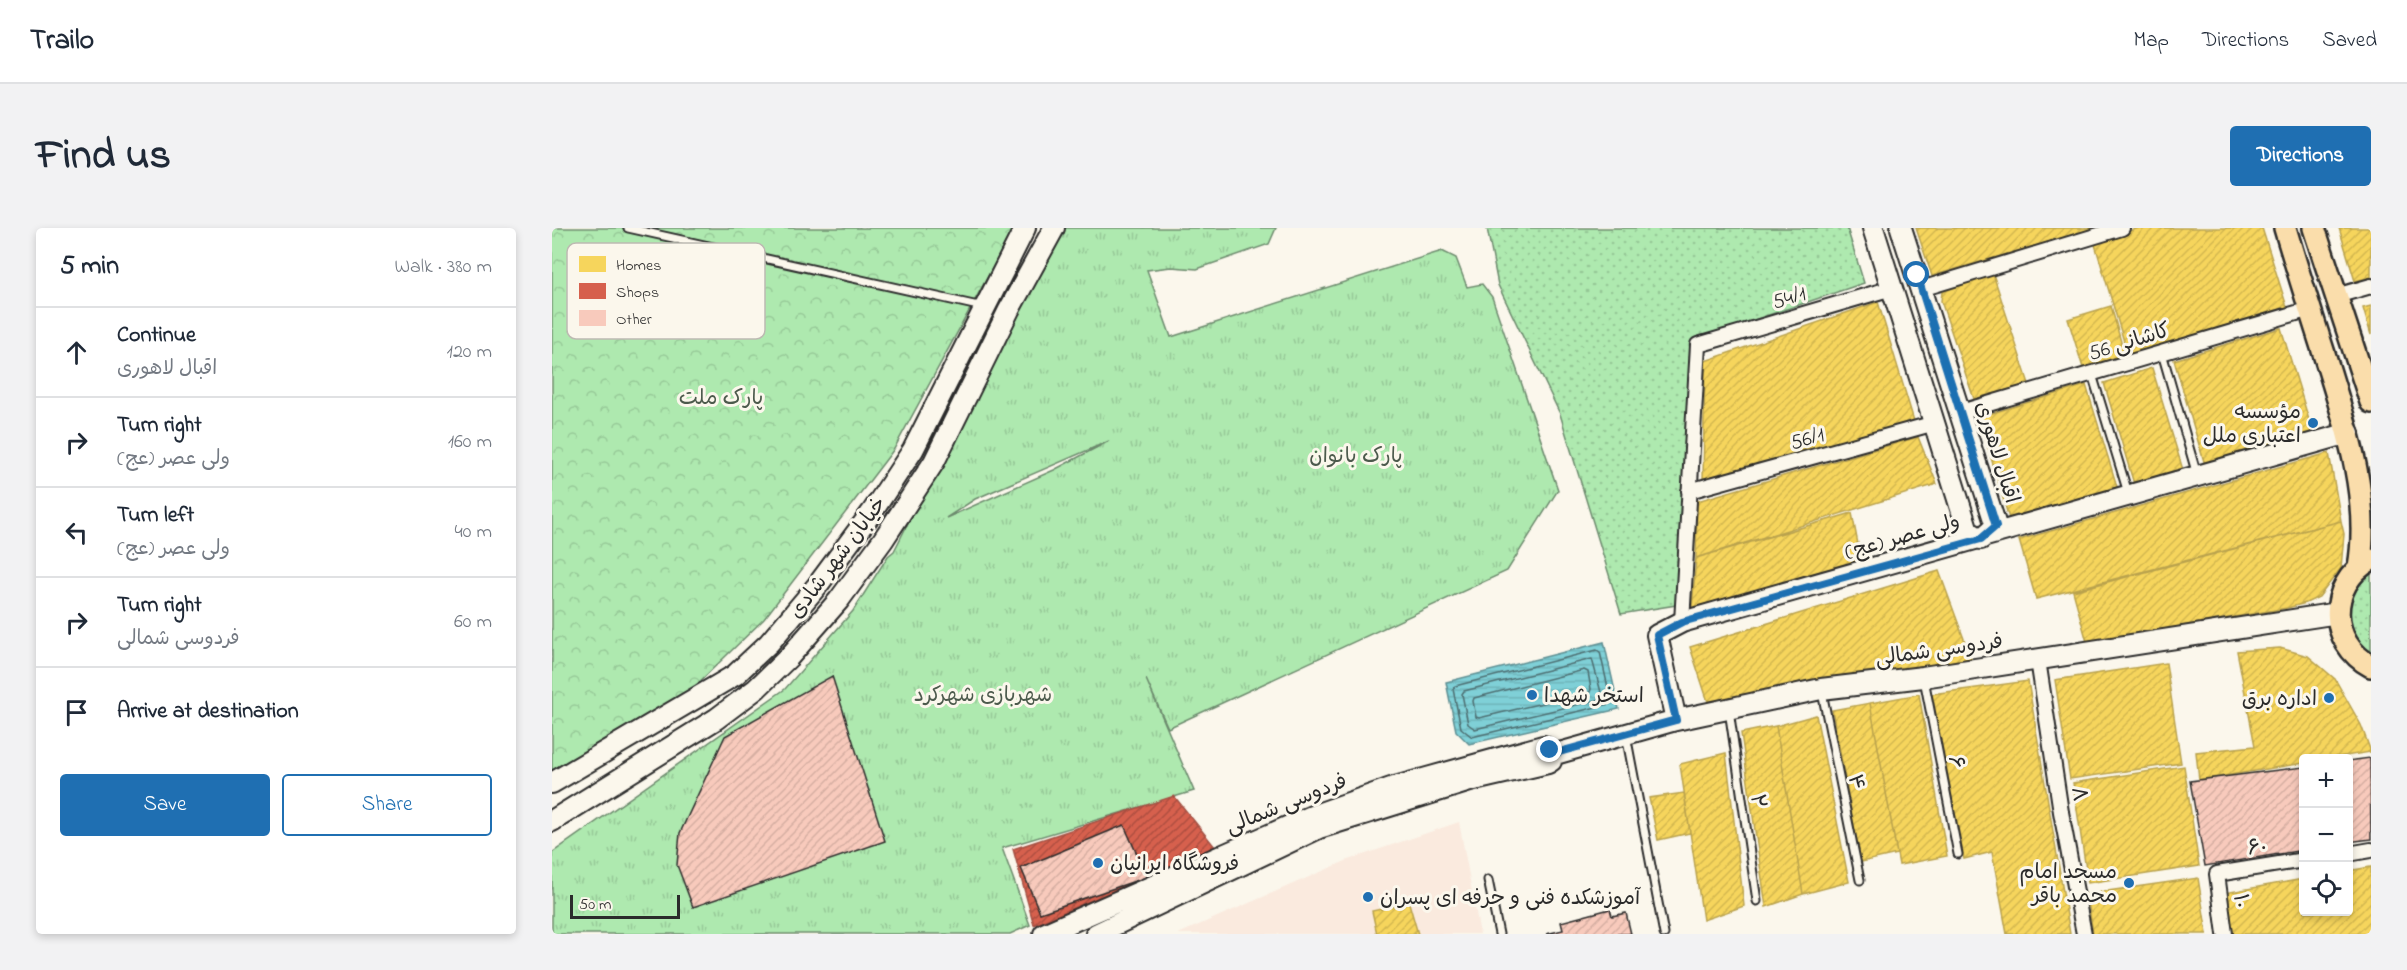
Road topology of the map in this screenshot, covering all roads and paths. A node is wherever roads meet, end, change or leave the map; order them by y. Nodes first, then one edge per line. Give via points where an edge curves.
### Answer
1 (628, 228) edge
2 (1025, 228) edge
3 (1054, 228) edge
4 (1873, 228) edge
5 (1902, 228) edge
6 (2122, 228) edge
7 (2285, 228) edge
8 (2314, 228) edge
9 (696, 243) edge
10 (765, 258) edge
11 (2371, 286) edge
12 (1892, 288) junction
13 (1921, 289) junction
14 (2336, 296) junction
15 (986, 304) junction
16 (2310, 309) junction
17 (2162, 353) junction
18 (2092, 374) junction
19 (2371, 402) edge
20 (1961, 412) junction
21 (1935, 423) junction
22 (2349, 434) junction
23 (2197, 475) junction
24 (1689, 491) junction
25 (2129, 495) junction
26 (2368, 530) edge
27 (1981, 539) junction
28 (2365, 563) edge
29 (2338, 613) junction
30 (1682, 622) junction
31 (2038, 660) junction
32 (2371, 666) edge
33 (1923, 677) junction
34 (1821, 689) junction
35 (1729, 707) junction
36 (1676, 720) junction
37 (1625, 732) junction
38 (1552, 754) junction
39 (552, 783) edge
40 (552, 821) edge
41 (2371, 850) edge
42 (2353, 853) edge
43 (1958, 854) dead end
44 (2299, 862) edge
45 (2217, 874) joint
46 (1488, 880) dead end
47 (1860, 880) dead end
48 (1757, 901) dead end
49 (1044, 934) edge
50 (1096, 934) edge
51 (1498, 934) edge
52 (1664, 934) edge
53 (2084, 934) edge
54 (2225, 934) edge

1 - 9 lane
2 - 15 main road, خیابان شهر شادی
3 - 40 main road, خیابان شهر شادی via 934,462 884,540 839,600 756,689 716,719
4 - 12 main road
5 - 13 main road, اقبال لاهوری
6 - 13 street
7 - 16 main road
8 - 14 main road
10 - 15 lane
11 - 14 street
12 - 21 main road
12 - 24 street, 54/1 via 1698,345
13 - 20 main road, اقبال لاهوری
14 - 19 main road
15 - 39 main road, خیابان شهر شادی via 913,450 817,586 769,643 735,675
16 - 17 street, کاشانی 56
16 - 22 main road
17 - 18 street, کاشانی 56
17 - 23 lane
18 - 20 street, کاشانی 56
18 - 25 lane
20 - 27 main road, اقبال لاهوری via 1996,526
21 - 24 street, 56/1
21 - 27 main road via 1968,531
22 - 23 main road, ولی عصر (عج)
22 - 26 main road
23 - 25 main road, ولی عصر (عج)
24 - 30 street
25 - 27 main road, ولی عصر (عج)
26 - 28 main road
27 - 30 main road, ولی عصر (عج)
28 - 29 main road via 2343,587
29 - 31 main road, فردوسی شمالی
29 - 32 main road via 2346,644
30 - 36 main road, ولی عصر (عج) via 1657,635
31 - 33 main road, فردوسی شمالی
31 - 53 street, ۸
33 - 34 main road, فردوسی شمالی
33 - 43 lane, ۶
34 - 35 main road, فردوسی شمالی
34 - 47 lane, ۴
35 - 36 main road, فردوسی شمالی
35 - 48 lane, ۲
36 - 37 main road, فردوسی شمالی
37 - 38 main road, فردوسی شمالی
37 - 52 lane
38 - 49 main road, فردوسی شمالی via 1543,746 1391,788 1312,816
38 - 50 main road, فردوسی شمالی via 1548,763 1460,784 1319,828
41 - 42 street
44 - 45 street, ۶۰
45 - 54 street, ۱۰
46 - 51 lane

